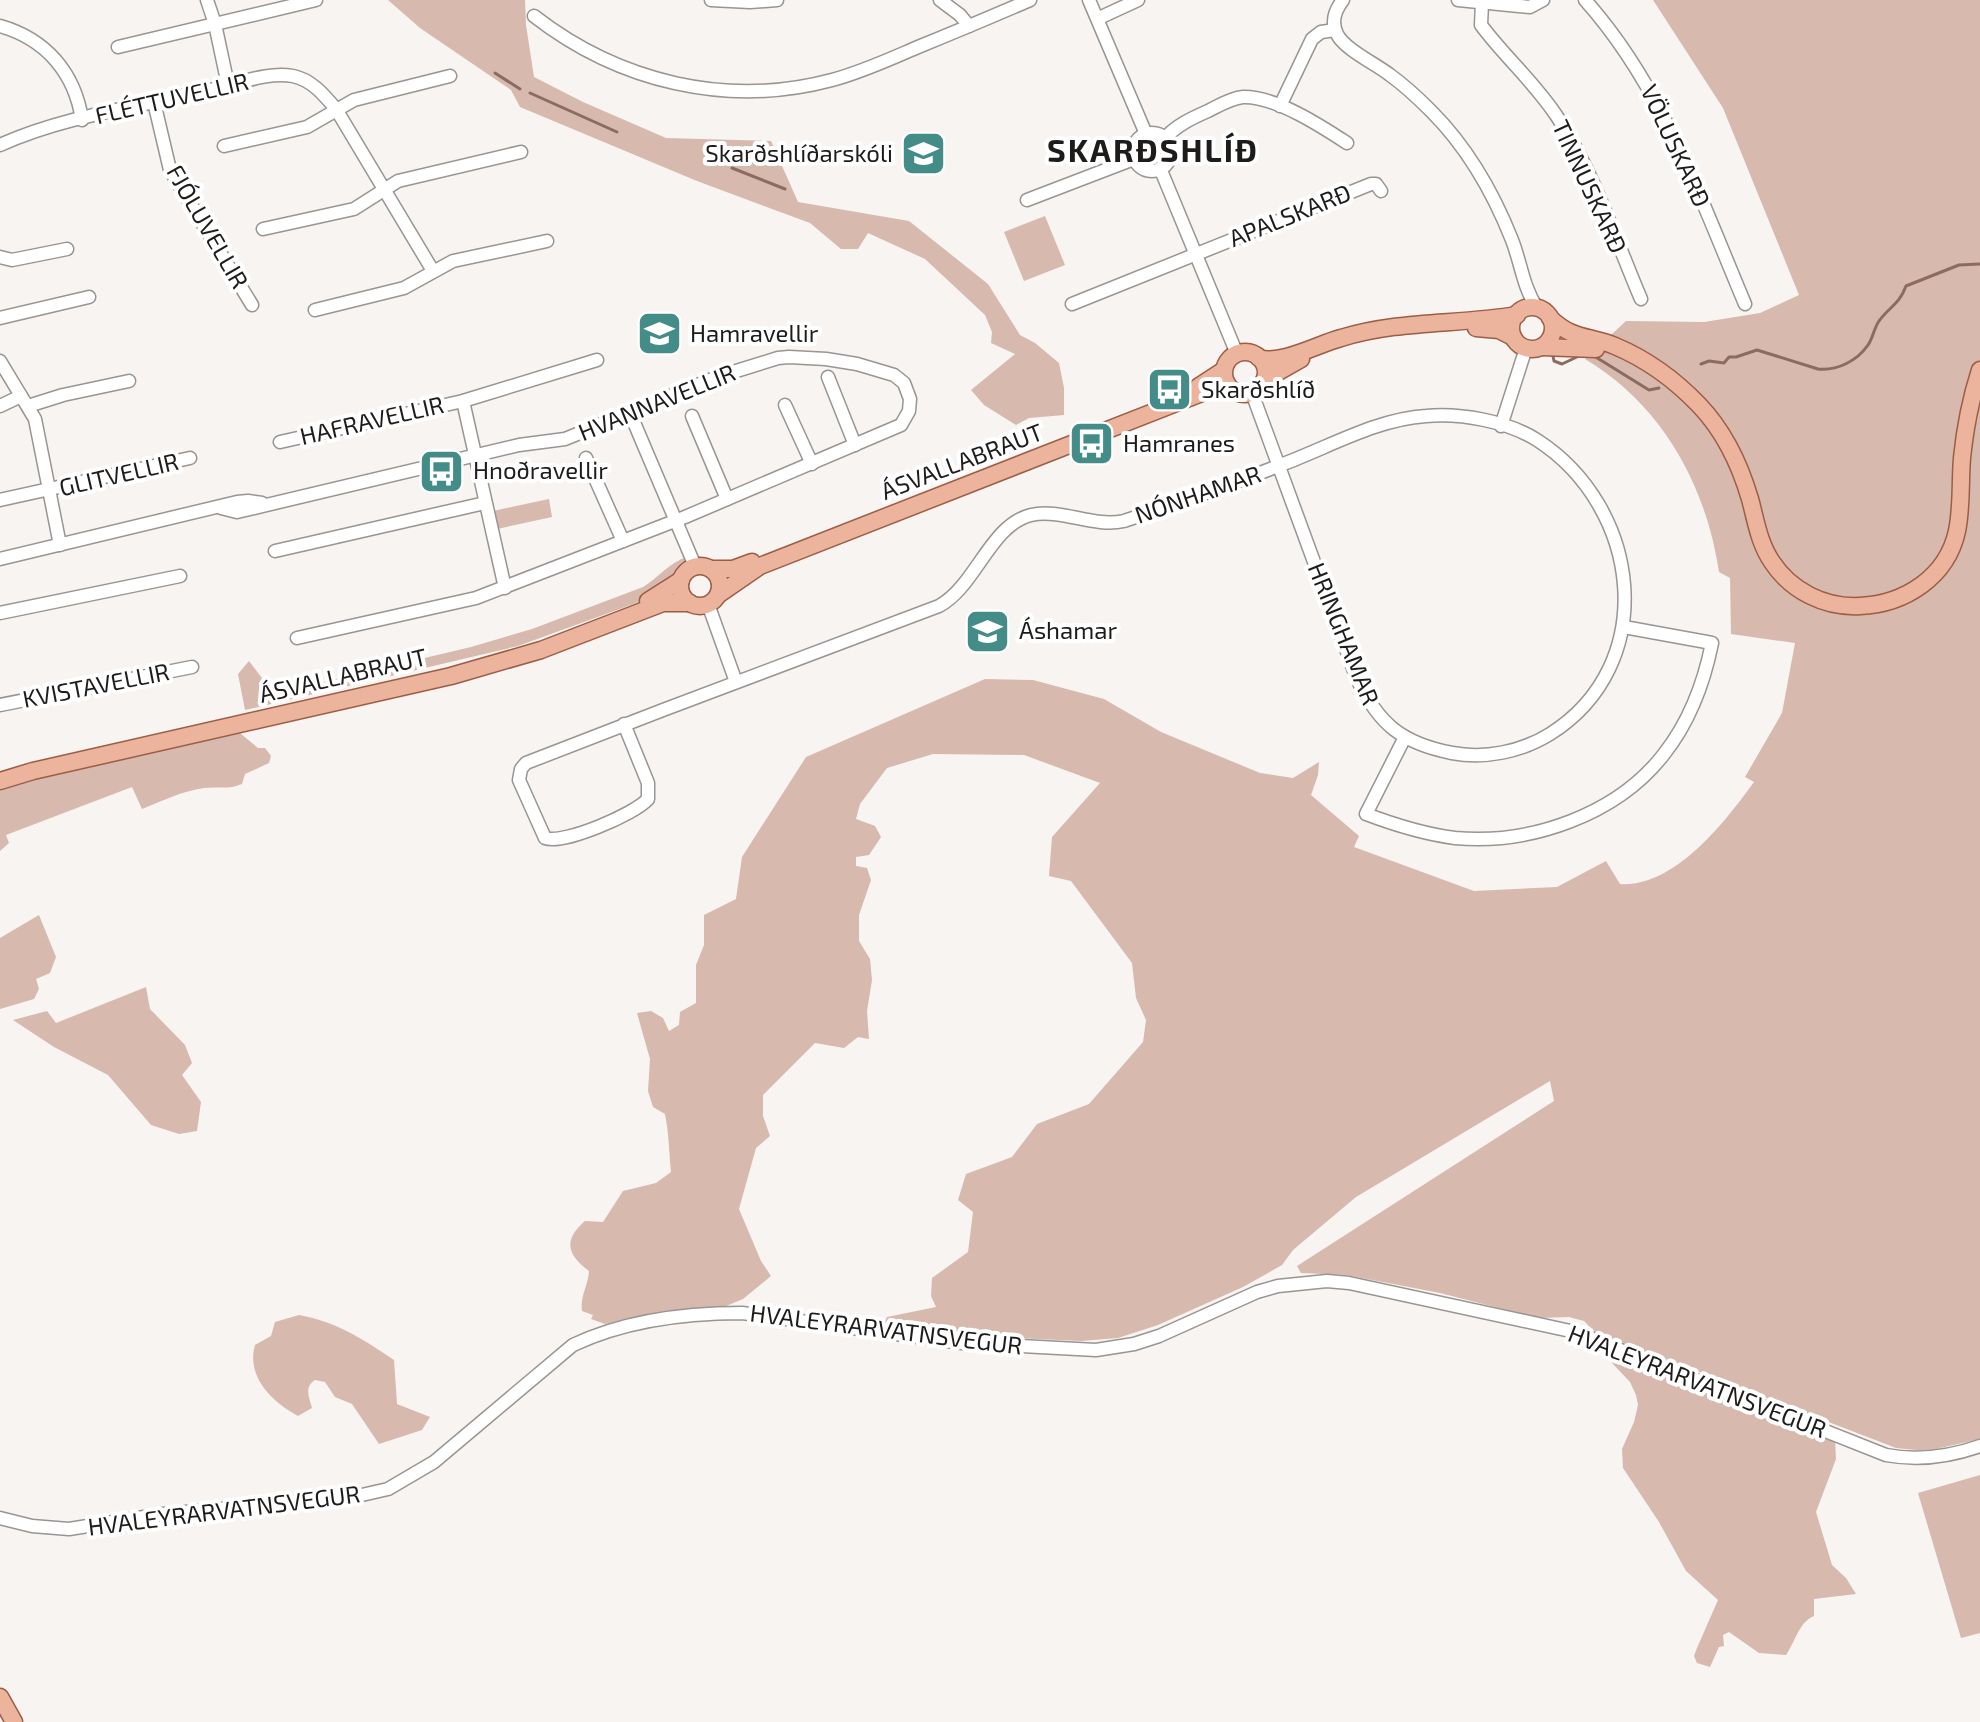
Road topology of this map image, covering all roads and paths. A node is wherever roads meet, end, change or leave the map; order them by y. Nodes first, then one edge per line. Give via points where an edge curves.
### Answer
1 (207, 0) edge
2 (316, 0) edge
3 (711, 0) edge
4 (777, 0) edge
5 (940, 0) edge
6 (1030, 0) edge
7 (1089, 0) edge
8 (1138, 0) edge
9 (1343, 0) edge
10 (1458, 0) edge
11 (1543, 0) edge
12 (1585, 0) edge
13 (1482, 3) junction
14 (534, 16) dead end
15 (1099, 18) junction
16 (215, 24) junction
17 (0, 26) edge
18 (969, 26) junction
19 (1335, 30) junction
20 (118, 47) dead end
21 (450, 76) dead end
22 (228, 85) junction
23 (154, 102) junction
24 (1280, 106) junction
25 (336, 109) junction
26 (82, 120) junction
27 (1146, 134) junction
28 (1165, 138) junction
29 (1347, 143) dead end
30 (0, 145) edge
31 (224, 146) dead end
32 (521, 152) dead end
33 (1134, 159) junction
34 (1160, 168) junction
35 (383, 191) junction
36 (1381, 191) dead end
37 (1027, 200) dead end
38 (263, 229) dead end
39 (547, 241) dead end
40 (67, 249) dead end
41 (1196, 254) junction
42 (0, 257) edge
43 (433, 271) junction
44 (89, 297) dead end
45 (1641, 299) dead end
46 (1072, 304) dead end
47 (1745, 304) dead end
48 (252, 305) dead end
49 (315, 310) dead end
50 (1531, 313) junction
51 (0, 318) edge
52 (1527, 344) junction
53 (1237, 354) junction
54 (1259, 358) junction
55 (597, 360) dead end
56 (0, 361) edge
57 (1224, 370) junction
58 (1980, 370) edge
59 (828, 377) dead end
60 (1264, 380) junction
61 (129, 381) dead end
62 (1230, 388) junction
63 (1252, 393) junction
64 (25, 401) junction
65 (463, 401) junction
66 (785, 405) dead end
67 (0, 406) edge
68 (1980, 406) edge
69 (630, 413) junction
70 (692, 416) dead end
71 (1501, 426) junction
72 (280, 442) dead end
73 (855, 445) junction
74 (474, 455) junction
75 (190, 458) dead end
76 (586, 458) dead end
77 (812, 464) junction
78 (1278, 467) junction
79 (48, 491) junction
80 (727, 499) junction
81 (0, 500) edge
82 (485, 503) junction
83 (675, 520) junction
84 (623, 541) junction
85 (60, 545) junction
86 (275, 551) dead end
87 (0, 559) edge
88 (703, 568) junction
89 (180, 576) dead end
90 (681, 580) junction
91 (505, 588) junction
92 (713, 600) junction
93 (690, 603) junction
94 (0, 613) edge
95 (1624, 627) junction
96 (297, 638) dead end
97 (192, 667) dead end
98 (736, 682) junction
99 (0, 705) edge
100 (624, 724) junction
101 (1405, 737) junction
102 (0, 771) edge
103 (0, 781) edge
104 (1980, 1446) edge
105 (0, 1518) edge
106 (0, 1697) edge
107 (14, 1722) edge

1 - 16 street
2 - 16 street
3 - 4 street
5 - 18 street
6 - 18 street
7 - 15 street
8 - 15 street
9 - 19 street via 1335,14
10 - 13 street
11 - 13 street via 1530,7
12 - 47 street, VÖLUSKARÐ via 1661,109
13 - 45 street, TINNUSKARÐ via 1484,29 1534,85 1572,143
14 - 18 street via 569,41 628,70 680,85 733,92 835,79
15 - 27 street
16 - 20 street
16 - 22 street
17 - 26 street via 28,36 54,56 75,91
19 - 24 street via 1312,39
19 - 50 street via 1425,105 1464,150 1515,248
21 - 25 street
22 - 23 street, FLÉTTUVELLIR
22 - 25 street, FLÉTTUVELLIR via 294,76 319,89
23 - 26 street, FLÉTTUVELLIR
23 - 48 street, FJÓLUVELLIR via 170,170
24 - 28 street via 1237,98 1187,121
24 - 29 street
25 - 31 street via 307,127
25 - 35 street, FLÉTTUVELLIR
26 - 30 street, FLÉTTUVELLIR
27 - 28 street
27 - 33 street via 1135,143
28 - 34 street via 1170,155
32 - 35 street via 398,181
33 - 34 street via 1148,170
33 - 37 street
34 - 41 street
35 - 38 street via 354,209
35 - 43 street, FLÉTTUVELLIR
36 - 41 street, APALSKARÐ via 1371,184
39 - 43 street via 453,261
40 - 42 street via 12,260
41 - 46 street
41 - 53 street
43 - 49 street via 404,288
44 - 51 street
50 - 52 main road via 1512,325
50 - 52 main road via 1553,331 1551,338
50 - 54 main road via 1377,328 1284,357
50 - 58 main road via 1636,357 1698,404 1735,457 1771,562 1806,594 1840,605 1873,605 1906,595 1932,577 1950,552
52 - 60 main road via 1482,328 1400,332 1312,355
52 - 68 main road via 1606,352 1670,389 1702,422 1727,464 1751,544 1763,565 1789,592 1846,614 1907,604 1928,592 1953,566 1967,531
52 - 71 street
53 - 54 main road
53 - 57 main road
54 - 60 main road
55 - 65 street, HAFRAVELLIR
56 - 64 street, GLITVELLIR
57 - 62 main road
57 - 88 main road, ÁSVALLABRAUT via 1180,395 740,567
59 - 73 street
60 - 63 main road
61 - 64 street
62 - 63 main road
62 - 92 main road, ÁSVALLABRAUT via 1207,391 774,561
63 - 78 street, HRINGHAMAR
64 - 67 street
64 - 79 street, GLITVELLIR via 39,434
65 - 72 street, HAFRAVELLIR
65 - 74 street, HAFRAVELLIR
66 - 77 street
69 - 73 street, HVANNAVELLIR via 763,362 826,359 882,370 900,378 907,388 909,411 901,425
69 - 74 street, HVANNAVELLIR via 565,439
69 - 83 street
70 - 80 street
71 - 78 street, HRINGHAMAR via 1446,416 1400,419
71 - 95 street, HRINGHAMAR via 1536,439 1553,452 1600,505 1621,567
73 - 77 street
74 - 82 street
74 - 85 street, HVANNAVELLIR via 237,512 221,508
75 - 79 street, GLITVELLIR
76 - 84 street
77 - 80 street
78 - 98 street, NÓNHAMAR via 1124,521 1035,514 1012,523 955,595 939,606
78 - 101 street, HRINGHAMAR via 1357,679 1371,708
79 - 81 street, GLITVELLIR
79 - 85 street, GLITVELLIR
80 - 83 street
82 - 86 street
82 - 91 street
83 - 84 street
83 - 88 street
84 - 91 street
85 - 87 street, HVANNAVELLIR
88 - 90 main road via 686,571
88 - 92 main road via 719,579
89 - 94 street
90 - 93 main road via 682,595
90 - 102 main road, ÁSVALLABRAUT via 616,614 475,661
91 - 96 street
92 - 93 main road
92 - 98 street
93 - 103 main road, ÁSVALLABRAUT via 663,603 541,650 451,676
95 - 101 street, HRINGHAMAR via 1595,696 1537,742 1501,753 1466,755
95 - 101 street via 1712,643 1698,697 1664,754 1643,777 1592,813 1525,834 1488,838 1427,833 1366,814
97 - 99 street, KVISTAVELLIR
98 - 100 street
100 - 100 street via 648,783 648,799 636,810 585,831 557,840 545,838 519,780 521,769
104 - 105 street, HVALEYRARVATNSVEGUR via 1934,1457 1886,1455 1575,1332 1327,1281 1257,1292 1159,1336 1096,1350 962,1343 742,1313 640,1322 573,1345 434,1462 388,1489 69,1529
106 - 107 main road

